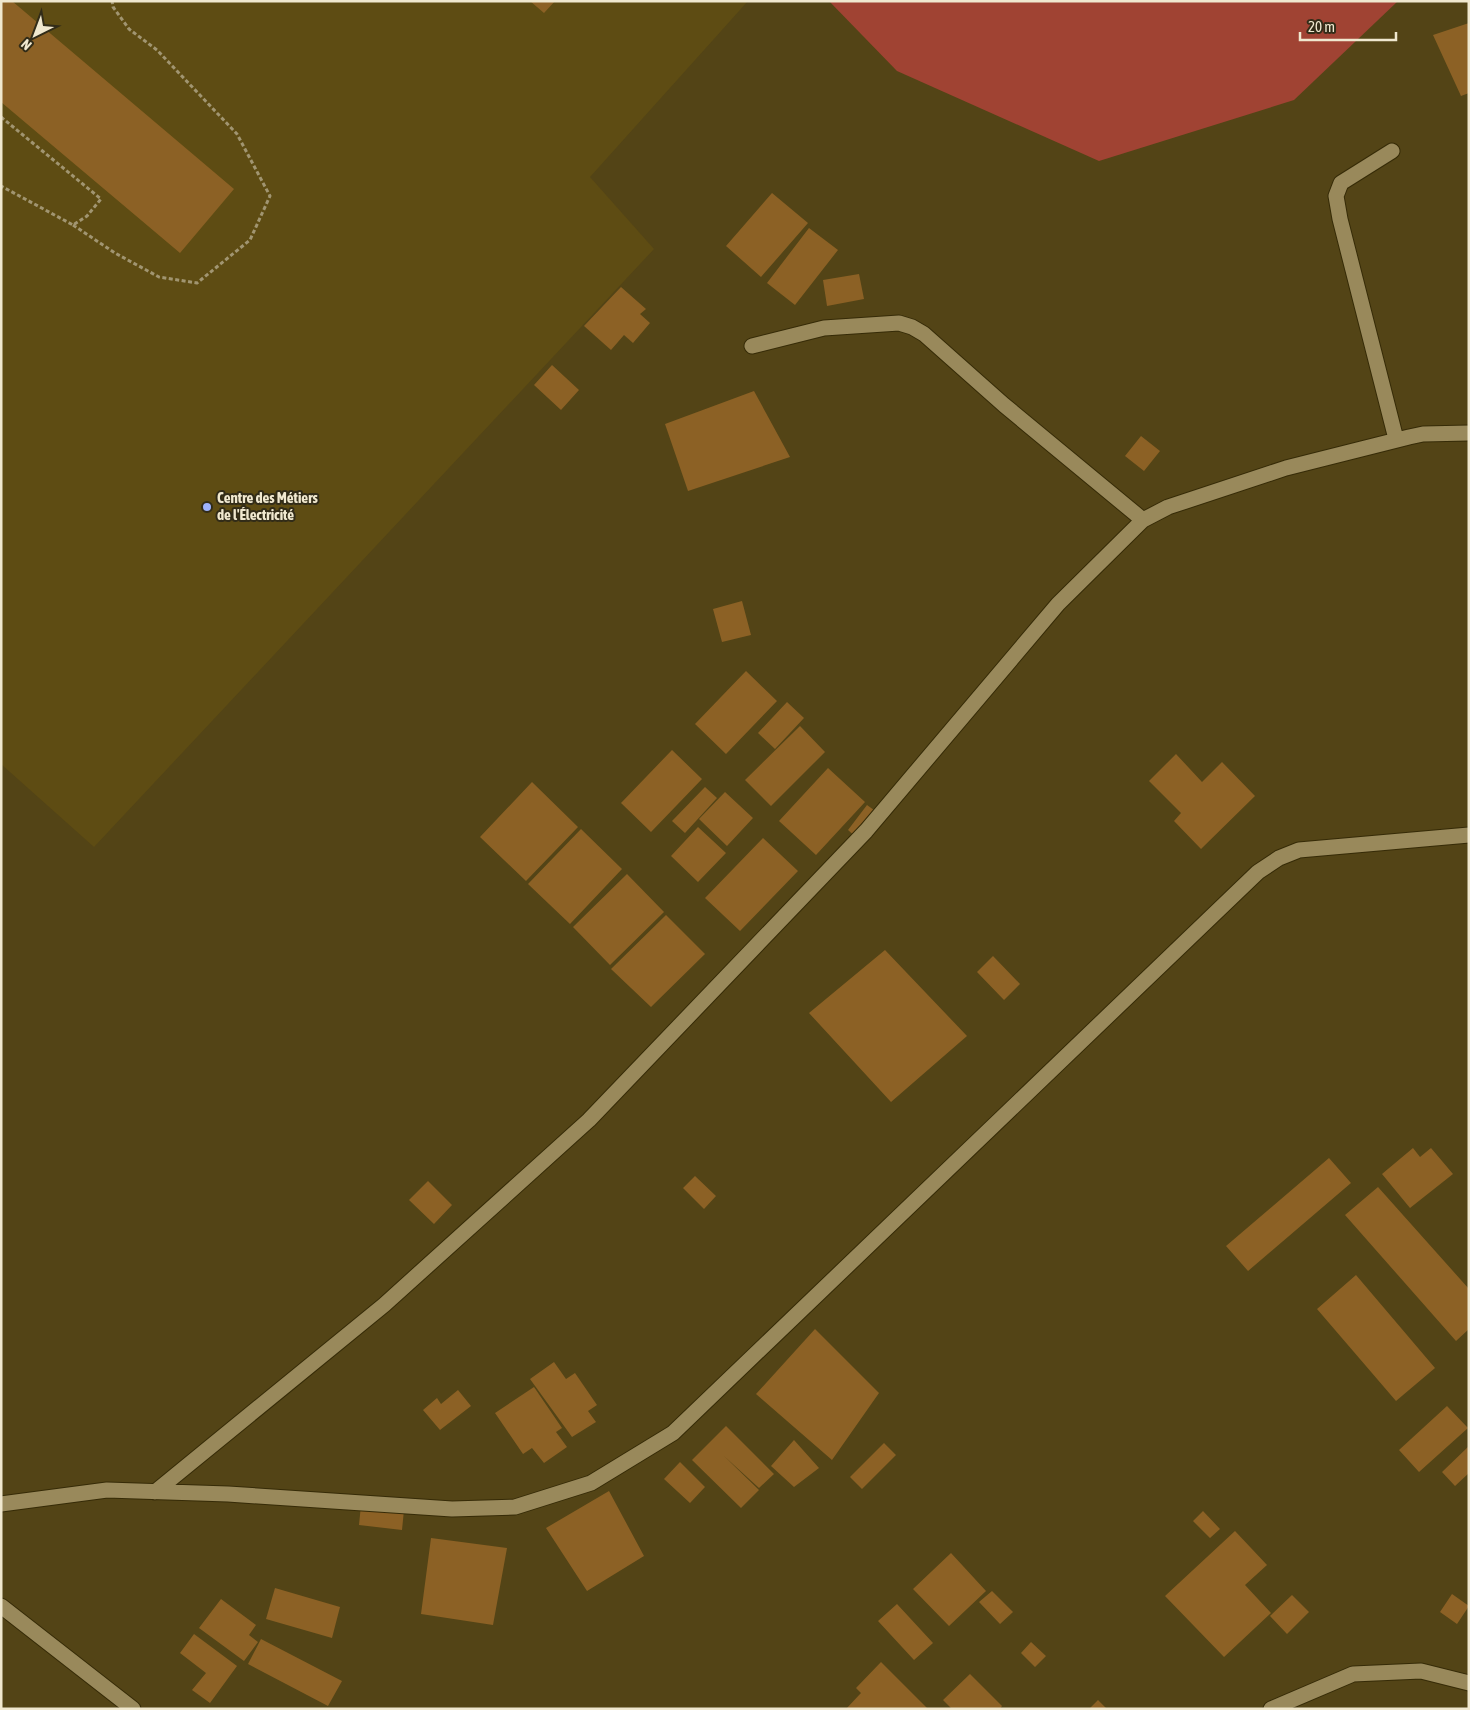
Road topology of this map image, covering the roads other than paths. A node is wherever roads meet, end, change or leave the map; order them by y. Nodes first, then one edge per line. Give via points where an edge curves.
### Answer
1 (1392, 151) dead end
2 (752, 346) dead end
3 (1469, 433) edge
4 (1396, 439) junction
5 (1144, 520) junction
6 (1469, 834) edge
7 (155, 1492) junction
8 (1, 1504) edge
9 (1, 1606) edge
10 (1469, 1683) edge
11 (133, 1709) edge
12 (1271, 1709) edge

1 - 4 street via 1341,183 1336,196
2 - 5 street via 824,328 899,323 912,327
3 - 4 street via 1423,434
4 - 5 street via 1286,468 1168,507
5 - 7 street via 1058,604 866,832 589,1120 384,1305
6 - 7 street via 1299,850 1258,872 673,1433 591,1483 515,1507 452,1509
7 - 8 street via 107,1490
9 - 11 street
10 - 12 street via 1421,1671 1353,1674

